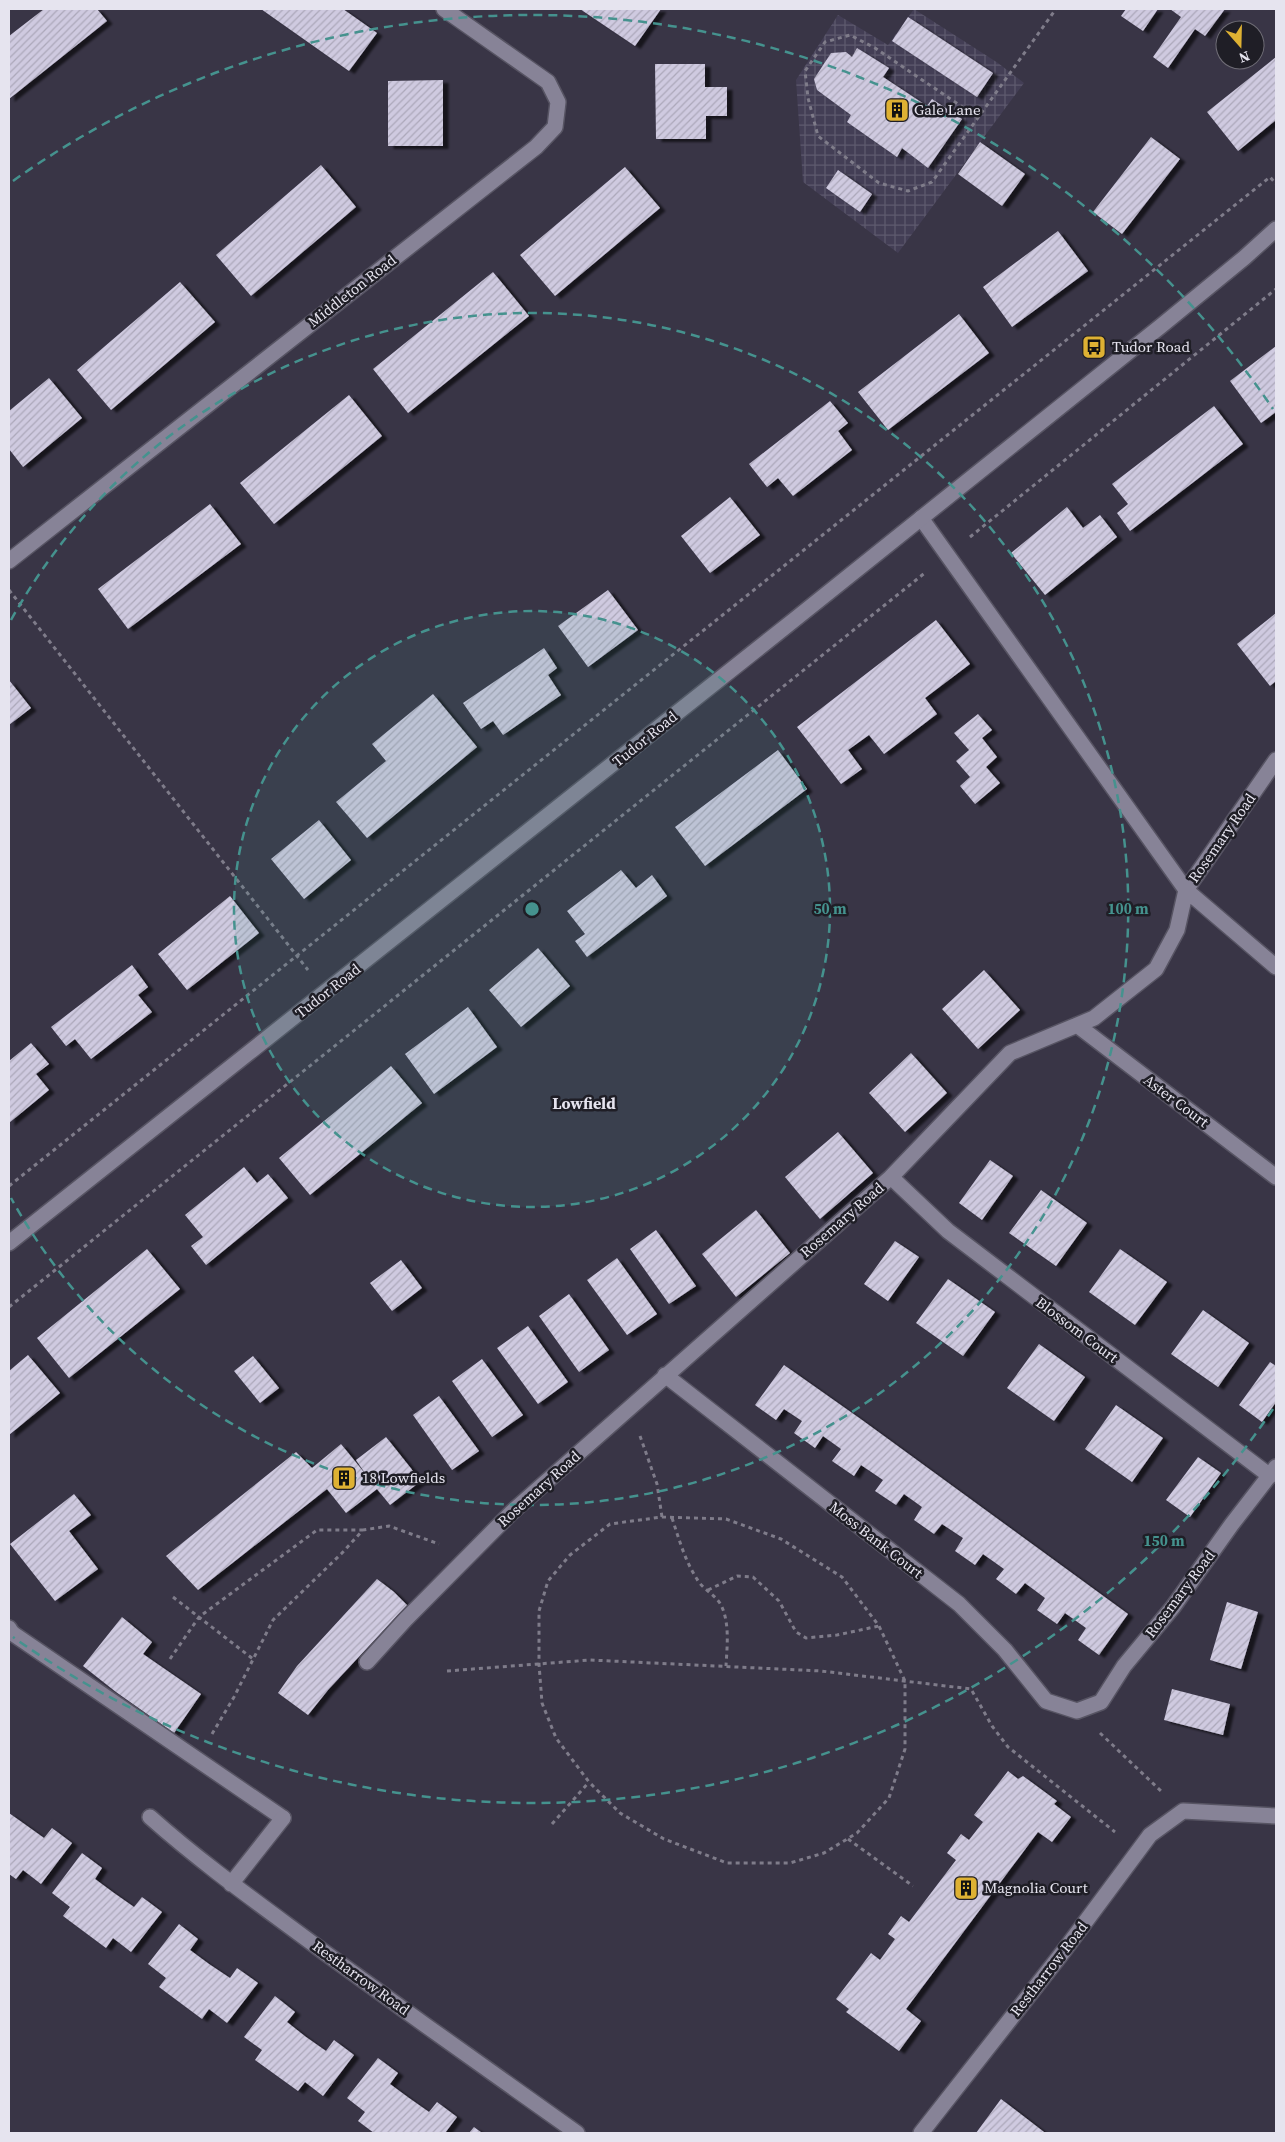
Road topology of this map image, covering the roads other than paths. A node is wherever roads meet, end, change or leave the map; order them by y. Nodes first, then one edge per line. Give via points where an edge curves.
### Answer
1 (444, 9) edge
2 (1276, 229) edge
3 (921, 518) junction
4 (9, 562) edge
5 (1276, 760) edge
6 (1186, 890) junction
7 (1276, 967) edge
8 (1077, 1025) junction
9 (891, 1176) junction
10 (1276, 1177) edge
11 (9, 1243) edge
12 (665, 1375) junction
13 (1273, 1472) edge
14 (10, 1630) edge
15 (367, 1662) dead end
16 (1077, 1711) joint
17 (1276, 1816) edge
18 (150, 1818) dead end
19 (232, 1884) junction
20 (576, 2133) edge
21 (921, 2133) edge

1 - 4 street, Middleton Road via 548,82 558,102 556,127 536,147
2 - 3 street, Tudor Road
3 - 6 street
3 - 11 street, Tudor Road
5 - 6 street, Rosemary Road
6 - 7 street
6 - 8 street, Rosemary Road via 1177,930 1156,968 1094,1018
8 - 9 street, Rosemary Road via 1010,1053
8 - 10 street, Aster Court
9 - 12 street, Rosemary Road
9 - 13 street, Blossom Court via 948,1231
12 - 15 street, Rosemary Road via 512,1512
12 - 16 street, Moss Bank Court via 959,1604 1005,1650 1046,1702
13 - 16 street, Rosemary Road via 1173,1607 1124,1666 1101,1702
14 - 19 street via 283,1818
17 - 21 street, Restharrow Road via 1183,1811 1150,1835
18 - 19 street, Restharrow Road
19 - 20 street, Restharrow Road

